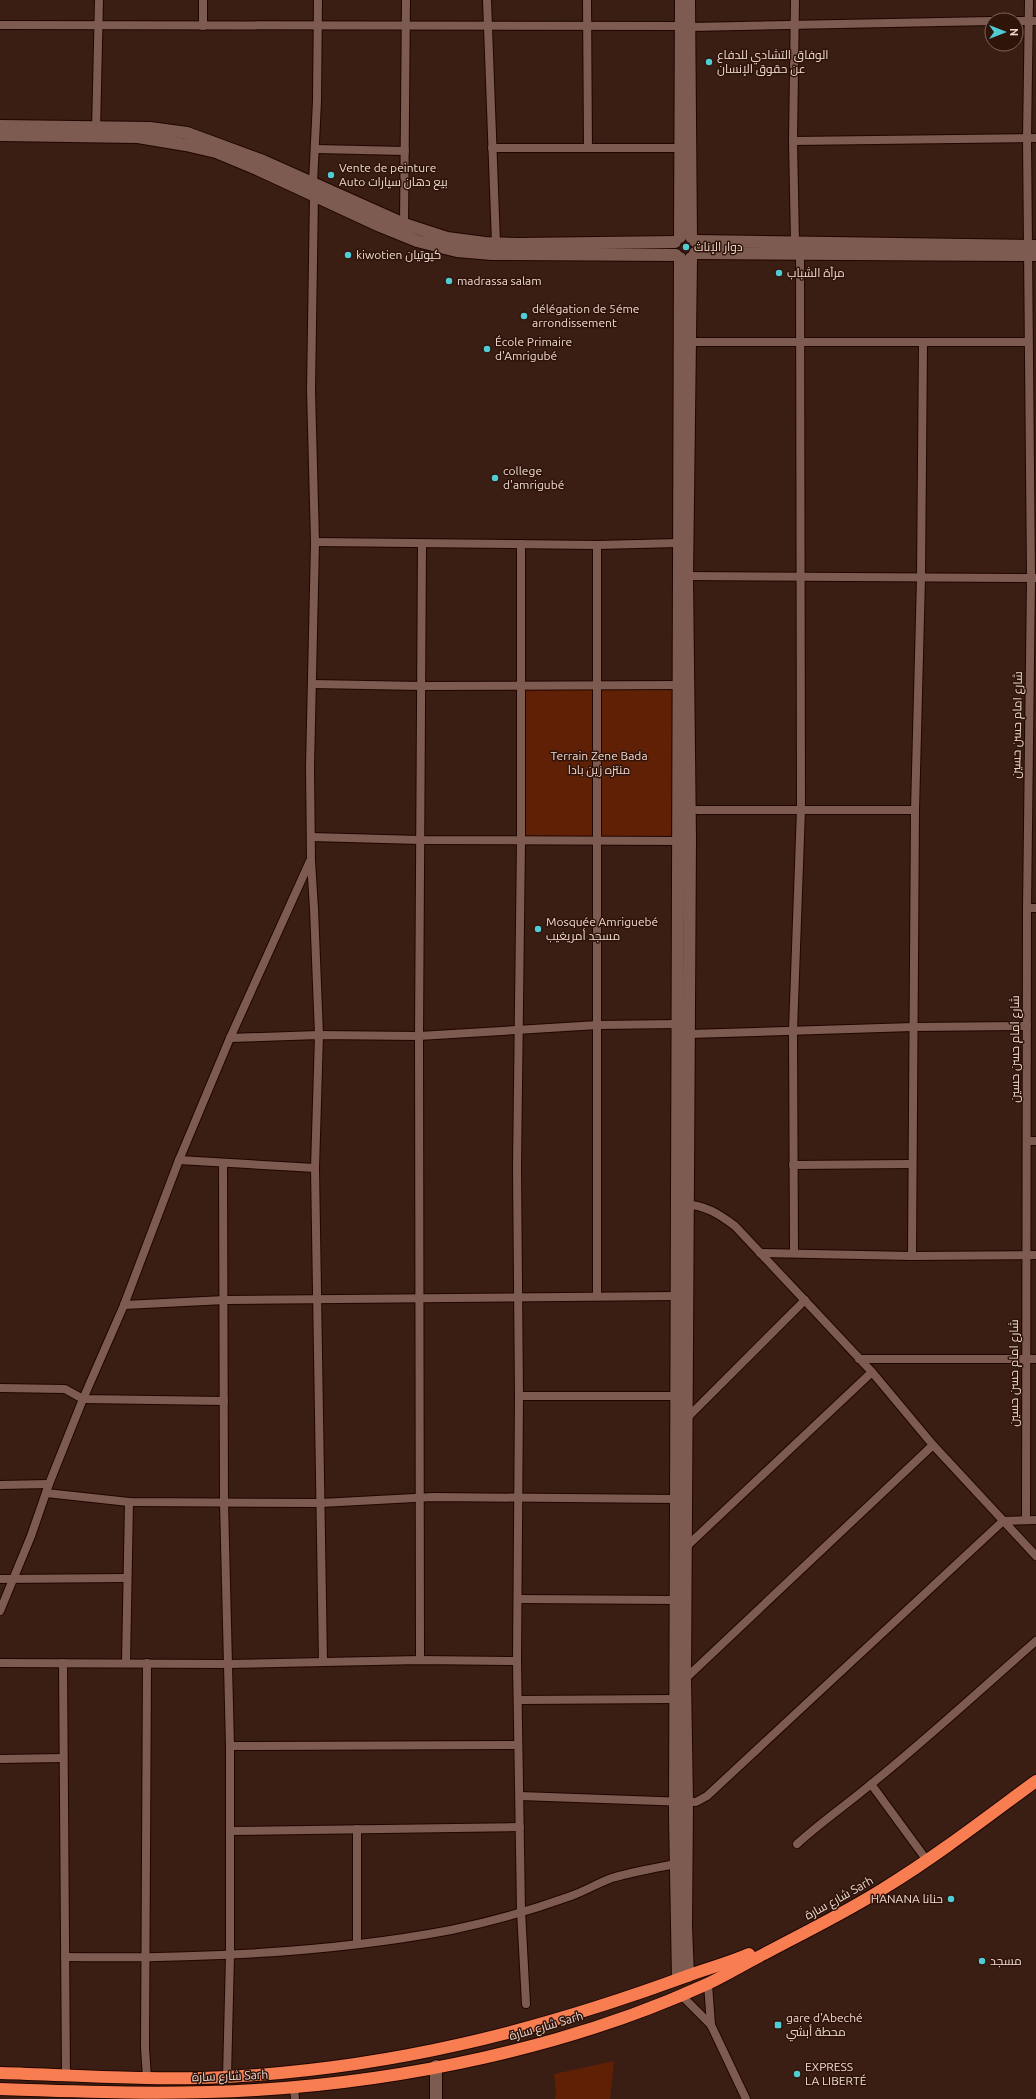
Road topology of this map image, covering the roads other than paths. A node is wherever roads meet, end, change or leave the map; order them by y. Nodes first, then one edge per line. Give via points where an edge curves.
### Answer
1 (99, 0) edge
2 (203, 0) edge
3 (318, 0) edge
4 (406, 0) edge
5 (487, 0) edge
6 (587, 0) edge
7 (681, 0) edge
8 (689, 0) edge
9 (796, 0) edge
10 (1029, 0) edge
11 (984, 21) edge
12 (1032, 21) edge
13 (318, 24) junction
14 (405, 24) junction
15 (0, 25) edge
16 (98, 25) junction
17 (795, 25) junction
18 (203, 26) junction
19 (487, 26) junction
20 (587, 26) junction
21 (685, 26) junction
22 (0, 126) edge
23 (96, 131) junction
24 (0, 135) edge
25 (1027, 138) junction
26 (1036, 138) edge
27 (793, 142) junction
28 (492, 148) junction
29 (588, 148) junction
30 (680, 148) junction
31 (316, 149) junction
32 (405, 150) junction
33 (313, 189) junction
34 (404, 224) junction
35 (795, 242) junction
36 (496, 243) junction
37 (685, 248) junction
38 (1032, 250) edge
39 (800, 254) junction
40 (800, 341) junction
41 (689, 342) junction
42 (923, 342) junction
43 (1028, 342) junction
44 (315, 542) junction
45 (678, 543) junction
46 (422, 544) junction
47 (521, 544) junction
48 (597, 545) junction
49 (682, 576) junction
50 (800, 576) junction
51 (921, 578) junction
52 (1034, 578) edge
53 (312, 684) junction
54 (598, 685) junction
55 (678, 685) junction
56 (421, 686) junction
57 (520, 686) junction
58 (801, 809) junction
59 (690, 810) junction
60 (915, 810) junction
61 (1032, 812) edge
62 (311, 837) junction
63 (420, 840) junction
64 (521, 841) junction
65 (679, 841) junction
66 (598, 842) junction
67 (311, 861) junction
68 (1027, 908) junction
69 (1036, 908) edge
70 (678, 1024) junction
71 (598, 1025) junction
72 (1026, 1026) junction
73 (913, 1027) junction
74 (517, 1030) junction
75 (793, 1031) junction
76 (689, 1034) junction
77 (319, 1035) junction
78 (419, 1036) junction
79 (230, 1038) junction
80 (1026, 1141) junction
81 (1036, 1141) edge
82 (179, 1160) junction
83 (223, 1162) junction
84 (912, 1164) junction
85 (793, 1165) junction
86 (316, 1168) junction
87 (682, 1205) junction
88 (760, 1253) junction
89 (794, 1253) junction
90 (1026, 1255) junction
91 (912, 1256) junction
92 (1036, 1256) edge
93 (597, 1295) junction
94 (677, 1296) junction
95 (420, 1298) junction
96 (518, 1298) junction
97 (317, 1299) junction
98 (225, 1300) junction
99 (805, 1300) junction
100 (124, 1305) junction
101 (859, 1359) junction
102 (1025, 1359) junction
103 (1036, 1359) edge
104 (872, 1372) junction
105 (0, 1388) edge
106 (519, 1396) junction
107 (677, 1396) junction
108 (83, 1399) junction
109 (224, 1400) junction
110 (688, 1417) junction
111 (933, 1445) junction
112 (49, 1484) junction
113 (0, 1485) edge
114 (46, 1493) junction
115 (420, 1497) junction
116 (519, 1498) junction
117 (677, 1499) junction
118 (129, 1502) junction
119 (224, 1502) junction
120 (321, 1503) junction
121 (1026, 1519) junction
122 (1003, 1520) junction
123 (1036, 1520) edge
124 (687, 1546) junction
125 (1036, 1556) edge
126 (126, 1578) junction
127 (0, 1579) edge
128 (12, 1579) junction
129 (518, 1599) junction
130 (676, 1600) junction
131 (0, 1611) edge
132 (1036, 1641) edge
133 (420, 1660) junction
134 (517, 1661) junction
135 (323, 1662) junction
136 (0, 1663) edge
137 (63, 1663) junction
138 (126, 1663) junction
139 (147, 1663) junction
140 (228, 1664) junction
141 (685, 1679) junction
142 (676, 1699) junction
143 (518, 1700) junction
144 (518, 1745) junction
145 (230, 1746) junction
146 (63, 1758) junction
147 (0, 1759) edge
148 (1036, 1771) edge
149 (1036, 1781) edge
150 (871, 1784) junction
151 (520, 1796) junction
152 (682, 1802) junction
153 (520, 1827) junction
154 (357, 1829) junction
155 (230, 1831) junction
156 (797, 1844) dead end
157 (923, 1855) junction
158 (676, 1864) junction
159 (521, 1911) junction
160 (358, 1944) junction
161 (230, 1955) junction
162 (64, 1957) junction
163 (145, 1958) junction
164 (683, 1977) junction
165 (708, 1984) junction
166 (681, 1995) junction
167 (526, 2004) dead end
168 (710, 2025) junction
169 (436, 2066) junction
170 (0, 2073) edge
171 (66, 2076) junction
172 (227, 2076) junction
173 (147, 2078) junction
174 (0, 2089) edge
175 (294, 2093) edge
176 (78, 2095) edge
177 (182, 2095) edge
178 (436, 2099) edge
179 (746, 2099) edge

1 - 16 street
2 - 18 street
3 - 13 street
4 - 14 street
5 - 19 street
6 - 20 street
7 - 21 street
8 - 21 street
9 - 17 street
10 - 12 street, شارع امام حسن حسين
11 - 17 street
12 - 25 street, شارع امام حسن حسين
13 - 14 street
13 - 18 street
13 - 31 street
14 - 19 street
14 - 32 street
15 - 16 street
16 - 18 street
16 - 23 street
17 - 21 street
17 - 27 street
19 - 20 street
19 - 28 street
20 - 21 street
20 - 29 street
21 - 30 street
21 - 37 street
22 - 23 street
23 - 24 street
23 - 33 street via 150,128 187,133 264,160
25 - 26 street
25 - 27 street
25 - 38 street, شارع امام حسن حسين
27 - 35 street
28 - 29 street
28 - 36 street
29 - 30 street
30 - 37 street
31 - 32 street
31 - 33 street
32 - 34 street
33 - 34 street
33 - 37 street via 380,226 417,241 457,251 492,254
33 - 44 street via 311,390
34 - 36 street via 446,238
35 - 37 street
35 - 38 street
35 - 39 street
36 - 37 street
37 - 39 street
37 - 41 street
37 - 45 street
38 - 39 street
38 - 43 street, شارع امام حسن حسين
39 - 40 street
40 - 41 street
40 - 42 street
40 - 50 street
41 - 49 street
42 - 43 street
42 - 51 street
43 - 52 street, شارع امام حسن حسين
44 - 46 street
44 - 53 street
45 - 48 street
45 - 49 street
46 - 47 street
46 - 56 street
47 - 48 street
47 - 57 street
48 - 54 street
49 - 50 street
49 - 55 street
49 - 59 street
50 - 51 street
50 - 58 street
51 - 52 street
51 - 60 street
52 - 61 street, شارع امام حسن حسين
53 - 56 street
53 - 62 street
54 - 55 street
54 - 57 street
54 - 66 street
55 - 65 street
56 - 57 street
56 - 63 street
57 - 64 street
58 - 59 street
58 - 60 street
58 - 75 street
59 - 76 street
60 - 73 street
61 - 68 street, شارع امام حسن حسين
62 - 63 street
62 - 67 street
63 - 64 street
63 - 78 street
64 - 66 street
64 - 74 street
65 - 66 street
65 - 70 street
66 - 71 street
67 - 77 street
67 - 79 street
68 - 69 street
68 - 72 street, شارع امام حسن حسين
70 - 71 street
70 - 87 street
71 - 74 street
71 - 93 street
72 - 73 street
72 - 80 street, شارع امام حسن حسين
73 - 75 street
73 - 84 street
74 - 78 street
74 - 96 street
75 - 76 street
75 - 85 street
76 - 87 street
77 - 78 street
77 - 79 street
77 - 86 street
78 - 95 street
79 - 82 street
80 - 81 street
80 - 90 street, شارع امام حسن حسين
82 - 83 street
82 - 100 street
83 - 86 street
83 - 98 street
84 - 85 street
84 - 91 street
85 - 89 street
86 - 97 street
87 - 88 street via 701,1206 716,1212 735,1226
87 - 94 street
87 - 110 street
88 - 89 street
88 - 99 street
89 - 91 street
90 - 91 street
90 - 92 street
90 - 102 street, شارع امام حسن حسين
93 - 94 street
93 - 96 street
94 - 107 street
95 - 96 street
95 - 97 street
95 - 115 street
96 - 106 street
97 - 98 street
97 - 120 street
98 - 100 street
98 - 109 street
99 - 101 street
99 - 110 street
100 - 108 street
101 - 102 street
101 - 104 street
102 - 103 street
102 - 121 street, شارع امام حسن حسين
104 - 111 street
104 - 124 street
105 - 108 street via 65,1389
106 - 107 street
106 - 116 street
107 - 117 street
108 - 109 street
108 - 112 street
109 - 119 street
110 - 124 street
111 - 122 street
111 - 141 street
112 - 113 street
112 - 114 street
114 - 118 street
114 - 128 street
115 - 116 street
115 - 120 street
115 - 133 street
116 - 117 street
116 - 129 street
117 - 130 street
118 - 119 street
118 - 126 street
119 - 120 street
119 - 140 street
120 - 135 street
121 - 122 street
121 - 123 street
122 - 125 street
122 - 152 street via 707,1796 696,1802
124 - 141 street
126 - 128 street
126 - 138 street
127 - 128 street
128 - 131 street
129 - 130 street
129 - 134 street
130 - 142 street
132 - 150 street
133 - 134 street
133 - 135 street
134 - 143 street
135 - 140 street
136 - 137 street
137 - 138 street
137 - 146 street
138 - 139 street
139 - 140 street
139 - 163 street
140 - 145 street
141 - 152 street
142 - 143 street
142 - 152 street
143 - 144 street
144 - 145 street
144 - 151 street
145 - 155 street
146 - 147 street
146 - 162 street
148 - 157 highway, شارع سارة Sarh via 971,1822
149 - 165 highway, شارع سارة Sarh via 989,1817 888,1886
150 - 156 street
150 - 157 street
151 - 152 street
151 - 153 street
152 - 158 street
152 - 164 street via 686,1927
153 - 154 street
153 - 159 street
154 - 155 street
154 - 160 street
155 - 161 street
157 - 164 highway, شارع سارة Sarh via 830,1914 758,1950
158 - 159 street via 611,1878 572,1895
158 - 164 street
159 - 160 street via 452,1930
159 - 167 street
160 - 161 street
161 - 163 street
161 - 172 street
162 - 163 street
162 - 171 street
163 - 173 street
164 - 172 highway, شارع سارة Sarh via 579,2014 470,2043 349,2065
165 - 166 highway, شارع سارة Sarh
165 - 168 street
166 - 168 street
166 - 169 highway, شارع سارة Sarh via 615,2020 538,2044
168 - 179 street
169 - 175 highway, شارع سارة Sarh
169 - 178 street
170 - 171 highway, شارع سارة Sarh
171 - 173 highway, شارع سارة Sarh
172 - 173 highway, شارع سارة Sarh
174 - 176 highway, شارع سارة Sarh
175 - 177 highway, شارع سارة Sarh
176 - 177 highway, شارع سارة Sarh

